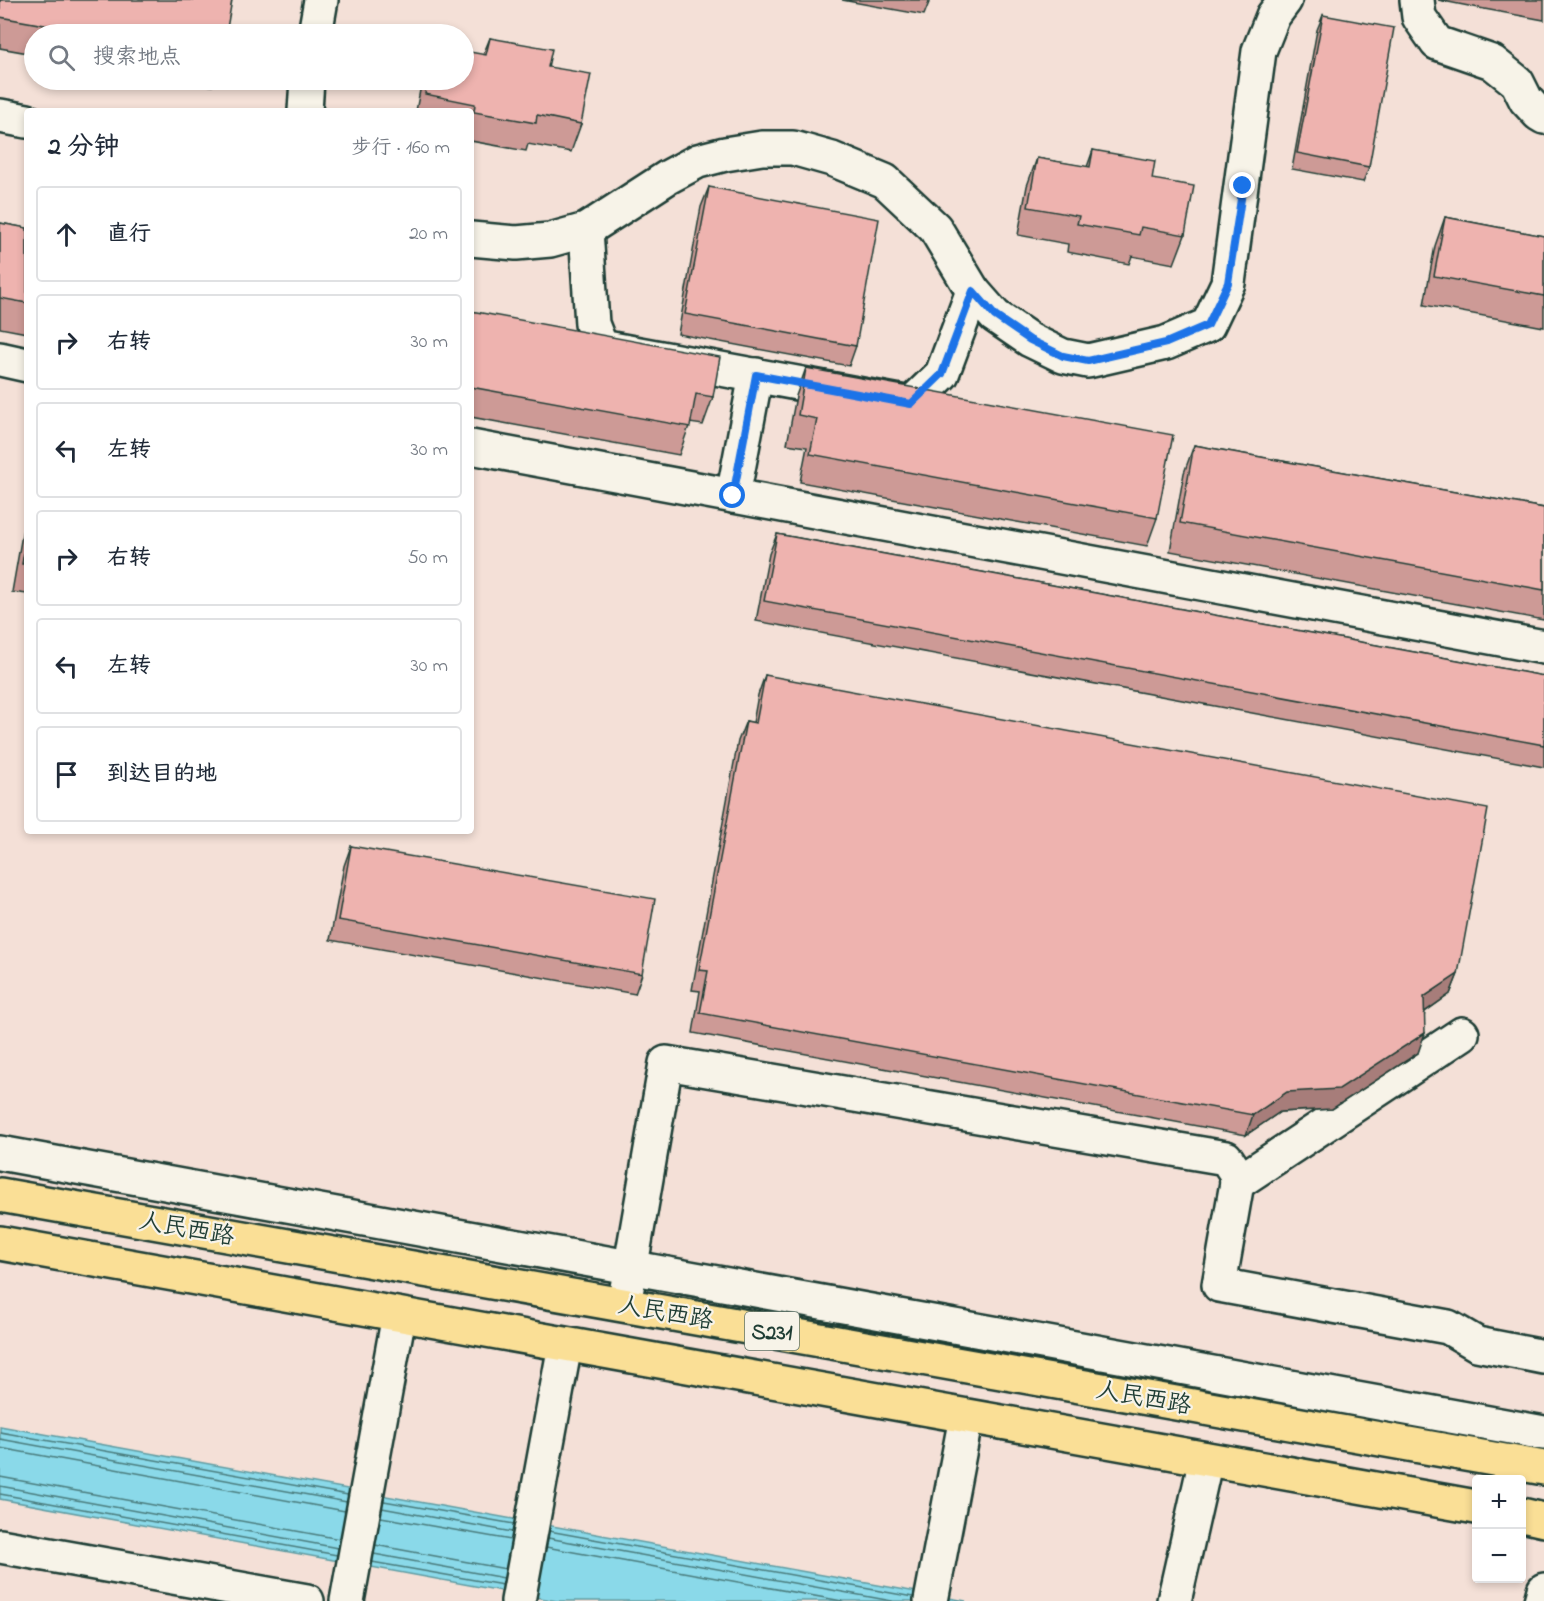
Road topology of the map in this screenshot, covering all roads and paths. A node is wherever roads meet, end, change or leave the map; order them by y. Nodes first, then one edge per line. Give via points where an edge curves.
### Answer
1 (321, 0) edge
2 (1285, 0) edge
3 (1417, 0) edge
4 (317, 24) edge
5 (306, 90) edge
6 (305, 108) edge
7 (0, 116) edge
8 (1544, 117) edge
9 (24, 120) edge
10 (586, 231) junction
11 (474, 239) edge
12 (973, 291) junction
13 (0, 360) edge
14 (24, 364) edge
15 (756, 375) junction
16 (474, 448) edge
17 (733, 496) junction
18 (1544, 647) edge
19 (1462, 1034) dead end
20 (0, 1153) edge
21 (1237, 1183) junction
22 (0, 1195) edge
23 (0, 1243) edge
24 (624, 1305) junction
25 (399, 1315) junction
26 (565, 1345) junction
27 (1544, 1357) edge
28 (966, 1417) junction
29 (1544, 1433) edge
30 (1206, 1459) junction
31 (1544, 1468) edge
32 (1472, 1507) edge
33 (1526, 1516) edge
34 (1544, 1520) edge
35 (0, 1546) edge
36 (1544, 1590) edge
37 (348, 1593) edge
38 (307, 1601) edge
39 (518, 1601) edge
40 (931, 1601) edge
41 (1174, 1601) edge
42 (1541, 1601) edge

1 - 4 street
2 - 12 street via 1273,16 1259,51 1228,283 1208,325 1166,343 1088,361 1063,356 1030,340 995,316
3 - 8 street via 1419,17 1437,43 1492,62 1517,82 1526,100
5 - 6 street
7 - 9 street
10 - 11 street via 516,243
10 - 12 street via 698,161 762,148 793,148 885,181 935,228
10 - 15 street via 592,324 601,347
12 - 15 street via 942,374 911,404
13 - 14 street
15 - 17 street
16 - 17 street
17 - 18 street
19 - 21 street
20 - 29 street
21 - 24 street via 1236,1173 1226,1158 666,1063
21 - 27 street via 1219,1285 1448,1327 1478,1344
22 - 24 main road, 人民西路 / S231
23 - 25 main road, 人民西路 / S231
24 - 31 main road, 人民西路 / S231
25 - 26 main road, 人民西路 / S231
25 - 37 street
26 - 28 main road, 人民西路 / S231
26 - 39 street
28 - 30 main road, 人民西路 / S231
28 - 40 street
30 - 32 main road, 人民西路 / S231
30 - 41 street
33 - 34 main road
35 - 38 street
36 - 42 street

